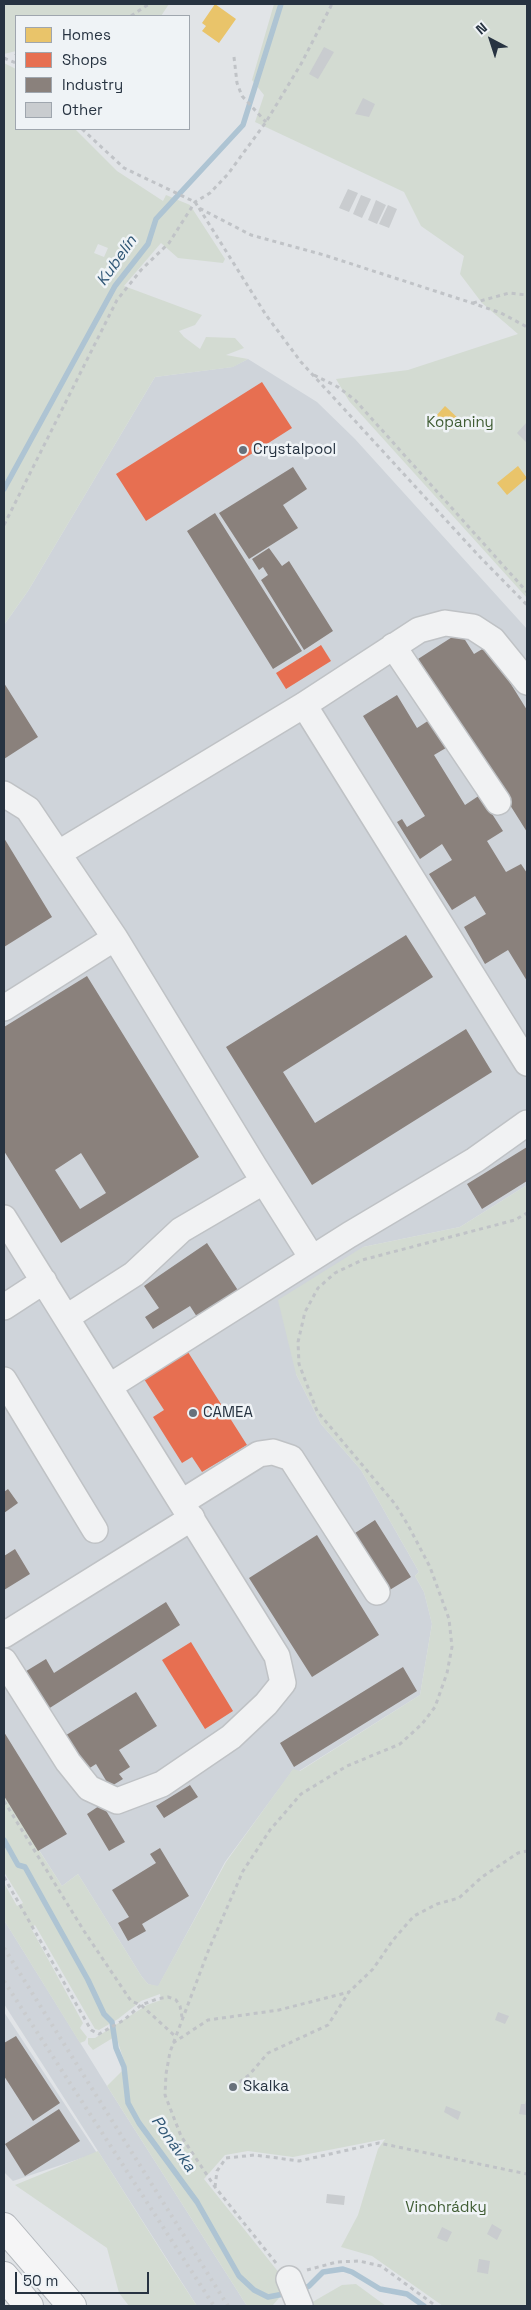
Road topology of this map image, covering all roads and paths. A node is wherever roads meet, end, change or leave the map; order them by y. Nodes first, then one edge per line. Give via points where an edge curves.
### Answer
1 (149, 4) edge
2 (332, 4) edge
3 (132, 15) edge
4 (234, 57) dead end
5 (266, 122) junction
6 (83, 130) edge
7 (195, 202) junction
8 (199, 208) junction
9 (527, 295) edge
10 (472, 303) junction
11 (527, 327) edge
12 (312, 374) junction
13 (4, 525) edge
14 (527, 592) edge
15 (527, 605) edge
16 (393, 646) junction
17 (527, 682) edge
18 (304, 705) junction
19 (4, 794) edge
20 (498, 802) dead end
21 (59, 853) junction
22 (115, 938) junction
23 (4, 1008) edge
24 (527, 1063) edge
25 (527, 1123) edge
26 (263, 1182) junction
27 (4, 1218) edge
28 (312, 1258) junction
29 (44, 1281) junction
30 (4, 1307) edge
31 (67, 1317) junction
32 (4, 1380) edge
33 (110, 1386) junction
34 (187, 1510) junction
35 (95, 1530) dead end
36 (377, 1592) dead end
37 (4, 1635) edge
38 (4, 1661) edge
39 (4, 1801) edge
40 (527, 1851) edge
41 (4, 1877) edge
42 (350, 1992) junction
43 (141, 2005) junction
44 (175, 2036) junction
45 (173, 2044) junction
46 (233, 2087) dead end
47 (527, 2174) edge
48 (215, 2187) junction
49 (4, 2227) edge
50 (4, 2276) edge
51 (294, 2291) edge
52 (29, 2306) edge
53 (72, 2306) edge
54 (436, 2306) edge

1 - 3 path
2 - 5 path
4 - 5 path via 242,96
5 - 7 path via 228,174 210,193
6 - 7 path via 124,168
7 - 8 path
7 - 13 path via 169,243 140,270 117,300
8 - 10 path via 251,235
8 - 12 path via 266,316
9 - 10 path via 508,293
10 - 11 path
12 - 14 path via 355,400
12 - 15 path
16 - 17 lane via 419,630 445,623 473,627 493,640
16 - 18 lane
16 - 20 lane
18 - 21 lane
18 - 24 lane
19 - 21 lane via 28,809
21 - 22 lane
22 - 23 lane
22 - 26 lane
25 - 28 lane via 475,1160
26 - 28 lane
26 - 31 lane via 181,1230 134,1274
27 - 29 lane
28 - 33 lane
29 - 30 lane
29 - 31 lane
31 - 33 lane
32 - 35 lane
33 - 34 lane
34 - 36 lane via 259,1454 273,1452 291,1458
34 - 37 lane
34 - 38 lane via 277,1656 283,1683 231,1737 162,1784 117,1801 89,1788 68,1762
39 - 43 path via 111,1973 131,2001
40 - 42 path via 518,1853 482,1877 459,1898 437,1904 414,1916 373,1969
41 - 43 path via 91,2030 99,2034 124,2020
42 - 45 path via 279,2010 208,2020
42 - 46 path via 328,2025 268,2053 249,2075
43 - 44 path
43 - 44 path via 157,1998 176,2000 182,2018
44 - 45 path
45 - 48 path via 165,2095 181,2136
47 - 48 path via 380,2143 299,2161 255,2155 226,2158 217,2171
48 - 51 path
49 - 53 highway
50 - 52 highway
51 - 54 path via 324,2264 359,2261 381,2266

